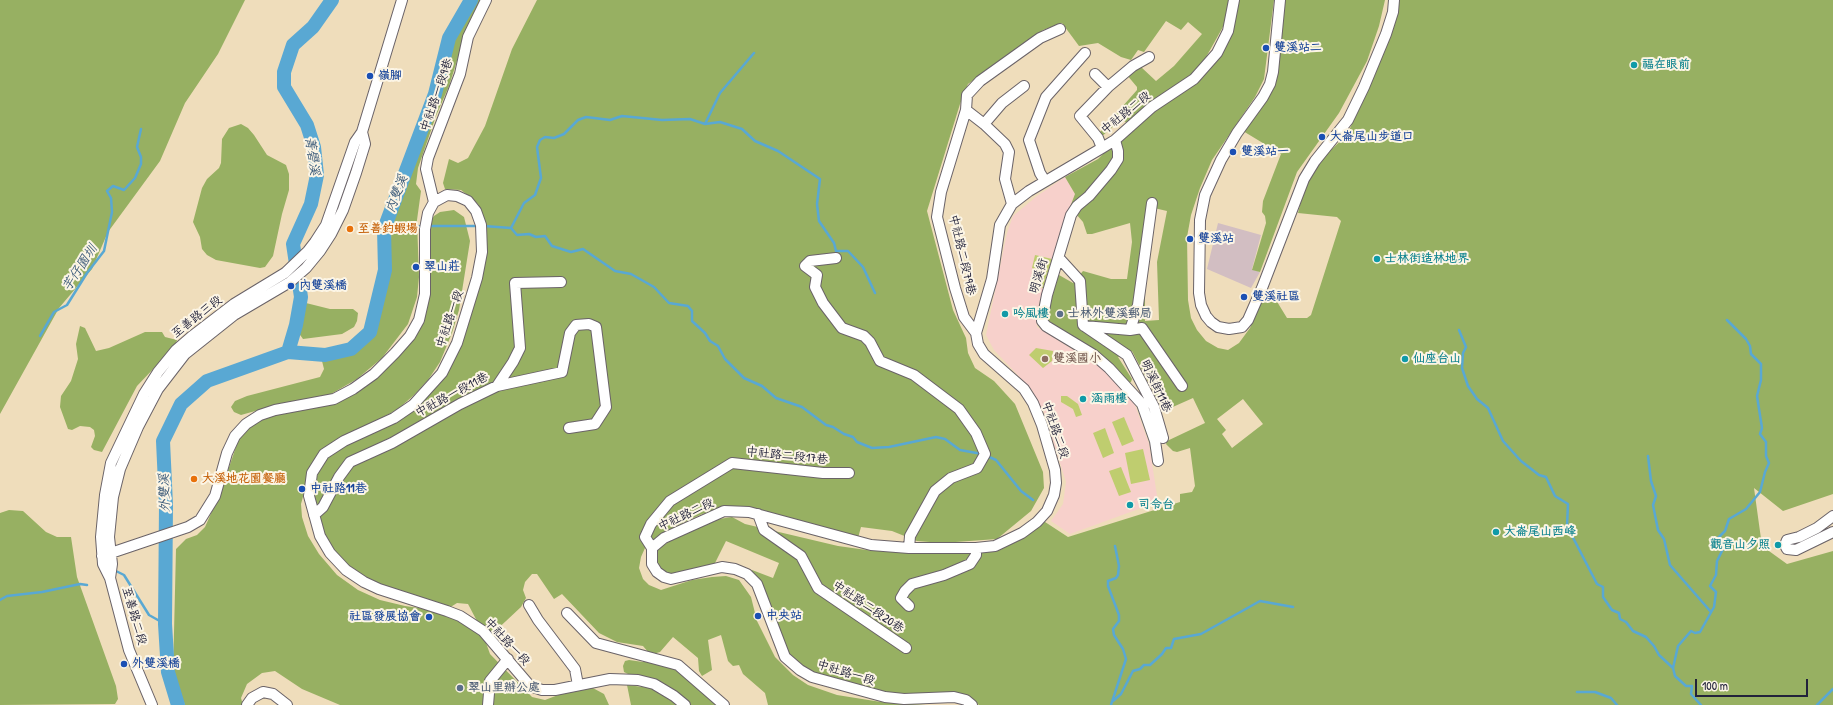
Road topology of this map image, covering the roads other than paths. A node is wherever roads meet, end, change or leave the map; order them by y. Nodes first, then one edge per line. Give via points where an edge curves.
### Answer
1 (402, 0) edge
2 (486, 0) edge
3 (1234, 0) edge
4 (1280, 0) edge
5 (1394, 0) edge
6 (1060, 29) dead end
7 (1085, 53) dead end
8 (1149, 57) dead end
9 (1095, 74) dead end
10 (1024, 86) dead end
11 (1108, 87) junction
12 (966, 110) junction
13 (984, 124) junction
14 (1115, 140) junction
15 (1102, 148) junction
16 (1045, 181) junction
17 (434, 202) junction
18 (1152, 203) dead end
19 (1012, 204) junction
20 (836, 258) dead end
21 (1059, 258) junction
22 (302, 264) junction
23 (561, 282) dead end
24 (1082, 325) junction
25 (1130, 330) junction
26 (976, 333) junction
27 (497, 386) junction
28 (1182, 386) dead end
29 (569, 428) dead end
30 (1163, 438) dead end
31 (1158, 461) dead end
32 (849, 473) dead end
33 (758, 514) junction
34 (314, 515) junction
35 (1833, 516) edge
36 (1833, 532) edge
37 (652, 548) junction
38 (908, 548) junction
39 (976, 548) junction
40 (111, 554) junction
41 (529, 605) dead end
42 (908, 606) dead end
43 (567, 613) dead end
44 (906, 648) dead end
45 (508, 659) junction
46 (578, 684) junction
47 (152, 705) edge
48 (247, 705) edge
49 (287, 705) edge
50 (488, 705) edge
51 (685, 705) edge
52 (724, 705) edge
53 (972, 705) edge

1 - 22 street, 至善路三段 via 362,132 355,142 326,225
2 - 17 street, 中社路一段9巷 via 468,37 460,74 428,158 426,169
3 - 14 street, 中社路二段 via 1228,31 1217,53 1206,67 1180,90 1152,107
4 - 5 street via 1270,84 1218,165 1205,194 1200,220 1198,293 1201,305 1211,322 1218,327 1229,329 1242,327 1248,320 1304,179 1348,120 1364,87 1386,34
6 - 12 street, 中社路二段79巷 via 1040,38 980,81 967,95
7 - 16 street via 1046,98 1029,140
8 - 11 street via 1133,66
9 - 11 street
10 - 13 street via 1002,103
11 - 15 street via 1080,116 1098,138
12 - 13 street
12 - 26 street, 中社路二段79巷 via 941,192 937,218 964,317
13 - 19 street via 1005,144 1009,152 1004,178
14 - 15 street, 中社路二段
14 - 21 street, 明溪街 via 1118,159 1093,191 1077,206
15 - 16 street, 中社路二段
16 - 19 street, 中社路二段
17 - 34 street, 中社路一段 via 447,195 458,196 468,201 476,211 481,225 482,252 477,278 458,343 442,373 413,405 394,418 344,441 324,454 312,473 309,496
17 - 40 street via 428,213 425,229 426,294 419,320 410,336 374,374 353,389 334,399 265,413 246,424 235,436 227,453 215,496 200,520 188,527
18 - 25 street via 1138,304
19 - 26 street, 中社路二段 via 1000,225 992,279
20 - 38 street via 810,261 805,266 818,275 815,287 823,303 842,328 864,336 880,361 914,375 959,409 976,433 985,454 977,468 950,478 934,491 910,536
21 - 24 street via 1080,280
21 - 31 street, 明溪街 via 1045,301 1042,320 1046,326 1094,355 1142,404 1155,441
22 - 40 street, 至善路三段 via 290,282 253,303 185,354 158,389 120,469 113,496 109,537
22 - 40 street, 至善路三段 via 240,300 176,350 158,372 144,394 111,463 101,537
23 - 27 street via 515,283 520,348
24 - 25 street
24 - 30 street, 明溪街11巷 via 1127,356 1154,407
25 - 28 street via 1142,328
26 - 39 street, 中社路二段 via 978,344 984,354 1024,389 1033,404 1042,425 1055,470 1056,483 1048,508 1037,522 1008,541 995,546
27 - 29 street, 中社路一段11巷 via 562,372 570,333 576,326 589,324 596,328 606,407 595,424
27 - 34 street, 中社路一段11巷 via 392,443 350,462 323,507
32 - 37 street, 中社路二段17巷 via 823,473 732,463 670,500 651,524 645,537
33 - 37 street, 中社路二段 via 724,511 664,538
33 - 38 street, 中社路二段 via 872,545
33 - 44 street, 中社路二段20巷 via 764,530 801,556 818,588
34 - 45 street, 中社路一段 via 320,536 330,553 346,570 380,589 460,616 483,632
35 - 36 street via 1811,531 1787,540 1784,545 1787,549 1796,550
37 - 53 street, 中社路一段 via 652,564 657,572 671,579 722,567 747,574 757,584 785,656 812,677 885,698 954,697 966,700
38 - 39 street, 中社路二段
39 - 42 street via 976,554 970,564 912,584 901,598
40 - 47 street, 至善路二段 via 103,564 110,578 129,650
41 - 46 street via 575,669
43 - 52 street via 596,643 678,665
45 - 46 street, 中社路一段 via 530,686 542,690 555,690
45 - 50 street via 490,681
46 - 51 street, 中社路一段 via 610,679 638,680 654,684
48 - 49 street via 252,698 263,692 273,694

